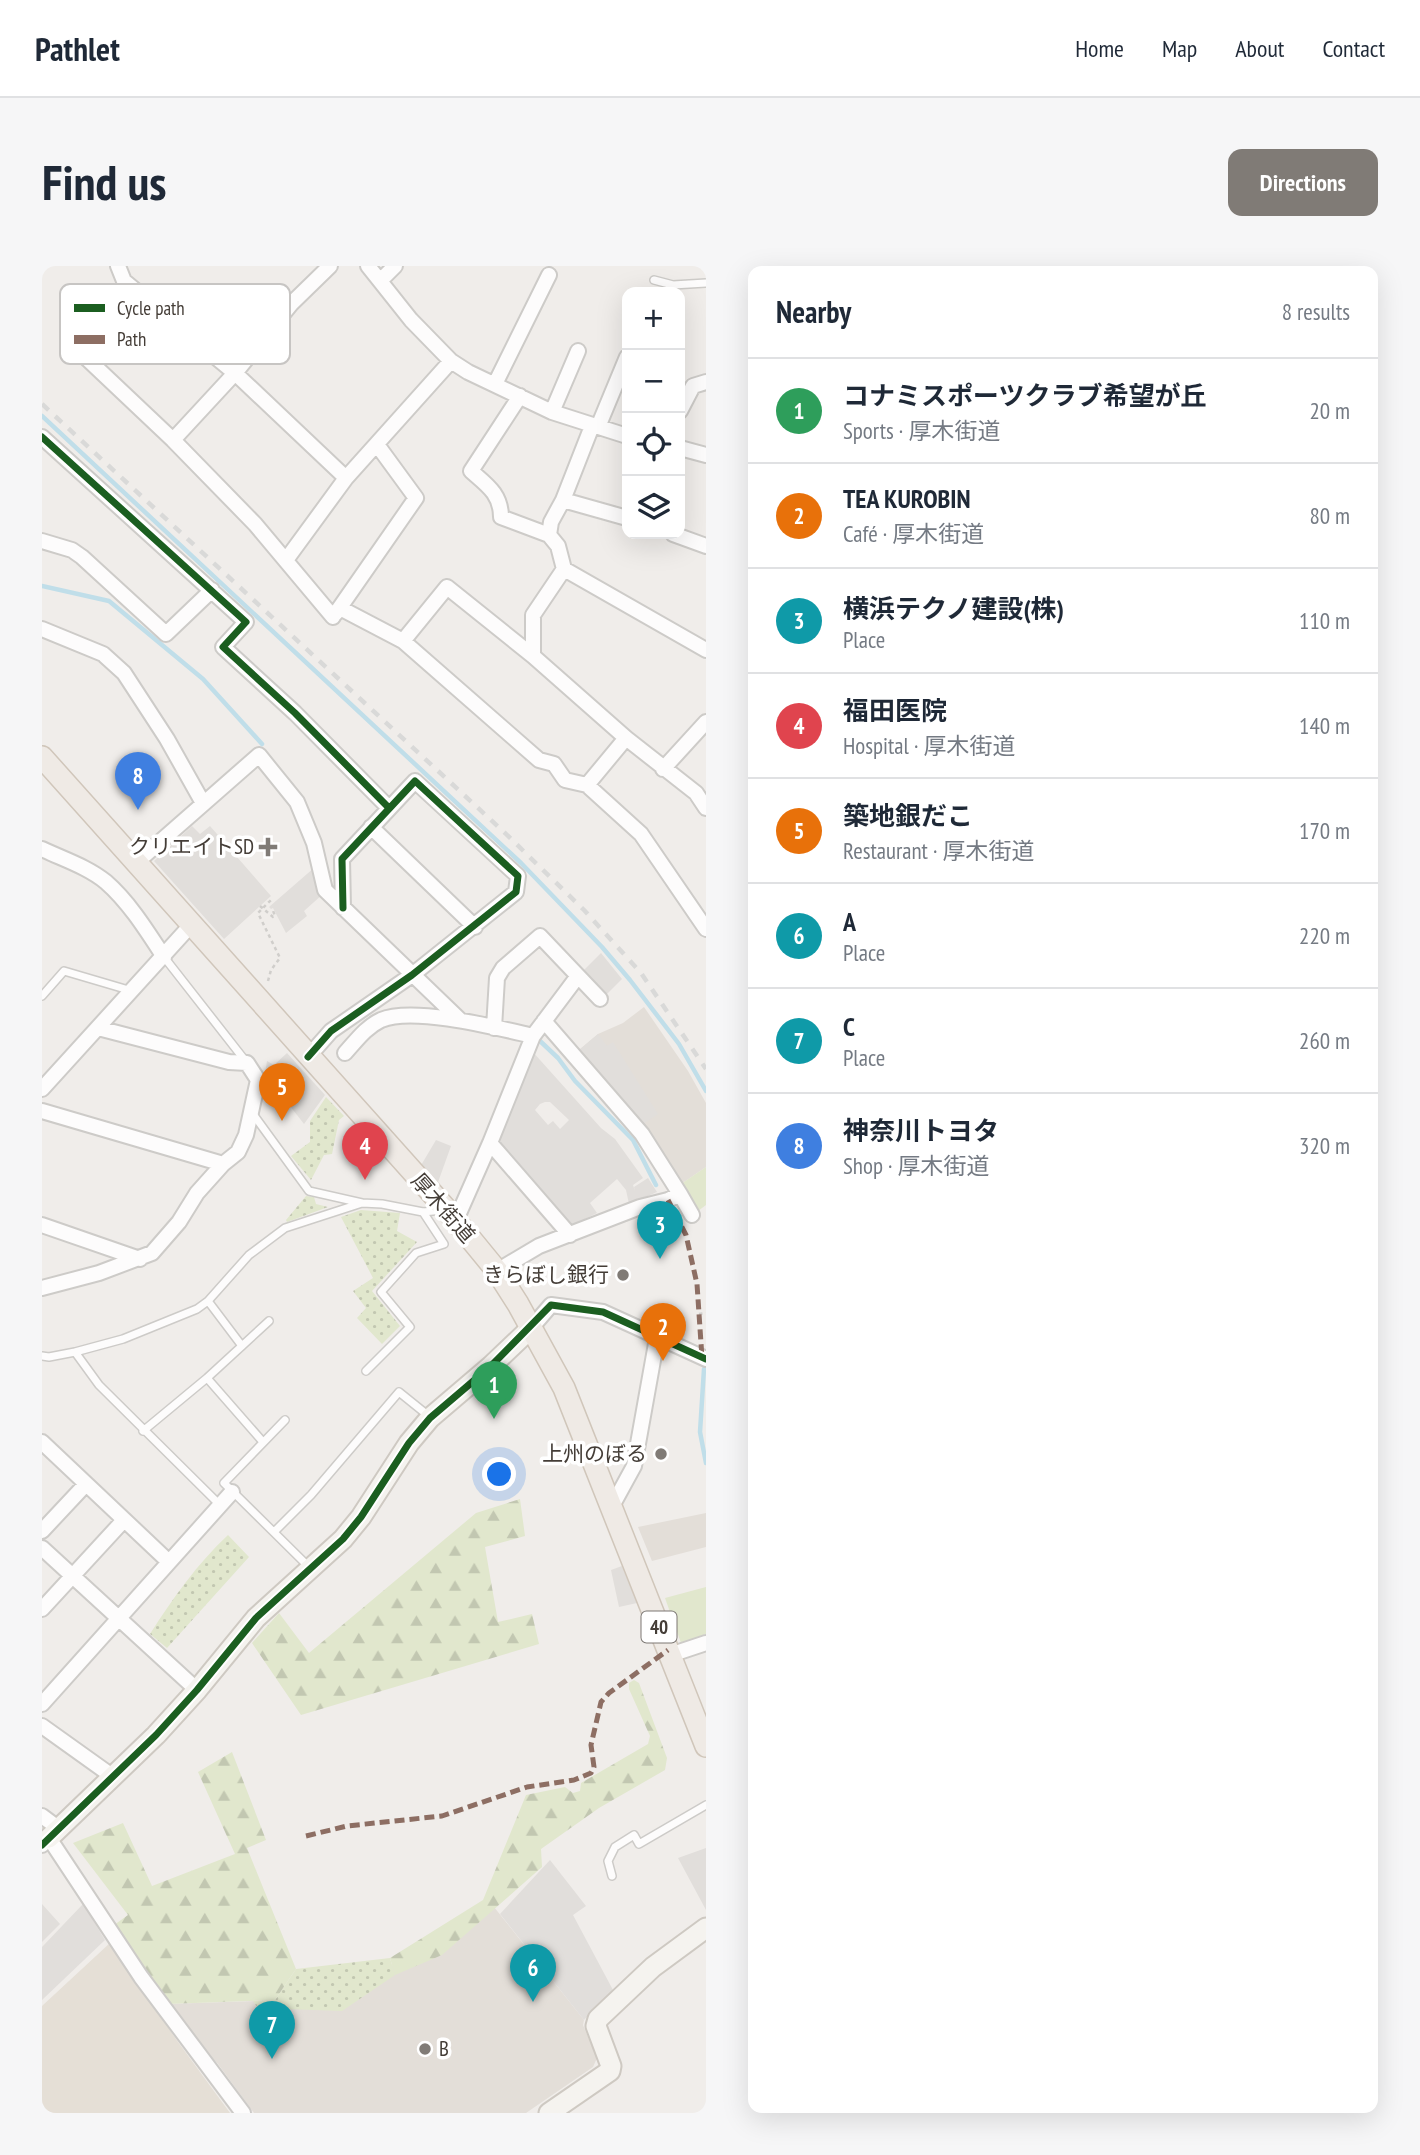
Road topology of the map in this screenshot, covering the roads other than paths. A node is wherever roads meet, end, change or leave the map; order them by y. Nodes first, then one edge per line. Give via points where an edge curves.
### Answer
1 (118, 266) edge
2 (330, 266) edge
3 (368, 266) edge
4 (396, 266) edge
5 (549, 275) dead end
6 (381, 280) junction
7 (654, 281) dead end
8 (706, 283) edge
9 (128, 284) edge
10 (290, 305) edge
11 (578, 351) dead end
12 (451, 361) junction
13 (93, 364) edge
14 (225, 364) edge
15 (243, 364) edge
16 (622, 368) edge
17 (236, 373) junction
18 (706, 382) edge
19 (495, 384) junction
20 (520, 396) junction
21 (685, 401) edge
22 (552, 412) junction
23 (595, 426) junction
24 (622, 434) edge
25 (42, 437) edge
26 (173, 440) junction
27 (377, 446) junction
28 (685, 449) edge
29 (706, 455) edge
30 (346, 478) junction
31 (563, 500) junction
32 (622, 517) edge
33 (549, 535) junction
34 (685, 539) edge
35 (42, 541) edge
36 (706, 547) edge
37 (286, 560) junction
38 (565, 569) junction
39 (212, 590) junction
40 (334, 616) junction
41 (42, 629) edge
42 (403, 641) junction
43 (706, 650) edge
44 (533, 656) junction
45 (706, 722) edge
46 (625, 738) junction
47 (42, 757) edge
48 (663, 769) junction
49 (587, 785) junction
50 (203, 803) junction
51 (388, 808) junction
52 (706, 808) edge
53 (371, 827) junction
54 (42, 849) edge
55 (137, 862) junction
56 (343, 908) junction
57 (700, 909) edge
58 (191, 925) junction
59 (475, 927) junction
60 (706, 929) edge
61 (164, 957) junction
62 (412, 975) junction
63 (578, 976) junction
64 (132, 991) junction
65 (42, 996) edge
66 (600, 999) dead end
67 (460, 1020) junction
68 (544, 1021) junction
69 (494, 1027) junction
70 (98, 1028) junction
71 (533, 1036) junction
72 (345, 1053) dead end
73 (308, 1057) junction
74 (247, 1063) junction
75 (42, 1089) edge
76 (42, 1111) edge
77 (251, 1112) junction
78 (490, 1143) junction
79 (223, 1164) junction
80 (680, 1194) junction
81 (362, 1203) junction
82 (423, 1212) junction
83 (451, 1215) junction
84 (692, 1215) dead end
85 (42, 1225) edge
86 (570, 1235) junction
87 (140, 1259) junction
88 (497, 1271) junction
89 (42, 1288) edge
90 (208, 1301) junction
91 (269, 1321) dead end
92 (532, 1327) junction
93 (657, 1338) junction
94 (242, 1346) junction
95 (75, 1352) junction
96 (42, 1356) edge
97 (706, 1359) edge
98 (366, 1371) dead end
99 (207, 1378) junction
100 (430, 1418) junction
101 (285, 1420) dead end
102 (144, 1431) junction
103 (263, 1442) junction
104 (44, 1449) edge
105 (86, 1484) junction
106 (232, 1492) junction
107 (220, 1505) junction
108 (611, 1508) junction
109 (124, 1520) junction
110 (42, 1531) edge
111 (274, 1532) junction
112 (42, 1548) edge
113 (169, 1562) junction
114 (310, 1568) junction
115 (72, 1576) junction
116 (42, 1609) edge
117 (118, 1619) junction
118 (706, 1643) edge
119 (670, 1655) junction
120 (197, 1690) junction
121 (42, 1704) edge
122 (42, 1726) edge
123 (706, 1746) edge
124 (112, 1776) junction
125 (706, 1805) edge
126 (48, 1832) edge
127 (612, 1876) dead end
128 (706, 1928) edge
129 (554, 2112) edge
130 (243, 2113) edge

1 - 9 street
2 - 10 street
3 - 6 street
4 - 6 street
5 - 19 street
6 - 12 street
7 - 8 lane
11 - 22 street
12 - 19 street
12 - 27 street
13 - 26 street
14 - 17 street
15 - 17 street
16 - 23 street
17 - 26 street
17 - 30 street
18 - 21 street via 693,386
19 - 20 street
20 - 22 street
20 - 33 street via 471,471 497,495 501,517
22 - 23 street
23 - 24 street
23 - 31 street
25 - 39 street
26 - 37 street
27 - 30 street
27 - 40 street via 416,498
28 - 29 street
30 - 37 street
31 - 32 street
31 - 33 street
33 - 38 street
34 - 36 street
35 - 39 street via 82,557 166,635
37 - 40 street
38 - 43 street
38 - 44 street via 533,615
39 - 51 street via 246,622 223,647
40 - 42 street
41 - 50 street via 103,653 124,673
42 - 44 street via 447,587
42 - 49 street via 539,760 554,764 565,780
44 - 46 street
45 - 48 street
46 - 48 street
46 - 49 street
47 - 55 main road, 厚木街道 / 40
48 - 52 street via 696,793
49 - 57 street via 641,834
50 - 55 street
50 - 56 street via 259,755 297,802 326,890
51 - 53 street
51 - 59 street via 415,781 519,876 516,892
53 - 56 street via 342,859
53 - 59 street
54 - 61 street via 105,882
55 - 58 main road, 厚木街道 / 40
56 - 62 street
57 - 60 street
58 - 61 street
58 - 73 main road, 厚木街道 / 40
59 - 62 street
61 - 64 street
61 - 74 lane
62 - 67 street
62 - 73 street via 331,1031
63 - 66 street
63 - 68 street
63 - 69 street via 540,936 497,978
64 - 65 lane via 64,971
64 - 70 street
67 - 69 street
67 - 72 street via 389,1017 368,1028
68 - 71 street
68 - 80 street via 642,1134
69 - 71 street
70 - 74 street
70 - 75 street
71 - 78 street
73 - 83 main road, 厚木街道 / 40
74 - 77 street via 258,1080
76 - 79 street
77 - 79 street via 237,1152
77 - 81 lane via 309,1191
78 - 83 street
78 - 86 street
79 - 87 street via 152,1253
80 - 84 street
80 - 86 street
81 - 82 lane
81 - 90 lane via 285,1228 249,1255
82 - 83 lane
82 - 98 lane via 444,1244 416,1253 381,1292 410,1327
83 - 88 main road, 厚木街道 / 40
85 - 87 street
86 - 88 street via 539,1246
87 - 89 street
88 - 92 main road, 厚木街道 / 40
90 - 94 lane
90 - 95 lane via 146,1330
91 - 94 lane
92 - 93 street via 551,1304 603,1312
92 - 100 street
92 - 108 main road, 厚木街道 / 40 via 564,1388
93 - 97 street
93 - 108 street via 634,1466
94 - 99 lane
95 - 96 lane
95 - 102 lane via 99,1385
99 - 102 lane
99 - 103 lane
100 - 111 lane via 399,1392
100 - 114 street via 387,1473 361,1517
101 - 103 lane
102 - 107 lane
103 - 106 lane via 224,1483
104 - 105 street
105 - 109 street
105 - 110 street
106 - 107 street
106 - 111 lane
107 - 113 street
108 - 119 main road, 厚木街道 / 40
109 - 113 street
109 - 115 street
111 - 114 lane
112 - 115 street
113 - 117 street
114 - 120 street via 256,1618
115 - 116 street
115 - 117 street
117 - 120 street
117 - 121 street
118 - 119 street
119 - 123 main road, 厚木街道 / 40
120 - 124 street
122 - 124 street
124 - 126 street
125 - 127 lane via 639,1844 634,1835 615,1847 608,1861
126 - 130 street via 141,1977
128 - 129 street via 653,1967 598,2019 596,2026 610,2071

